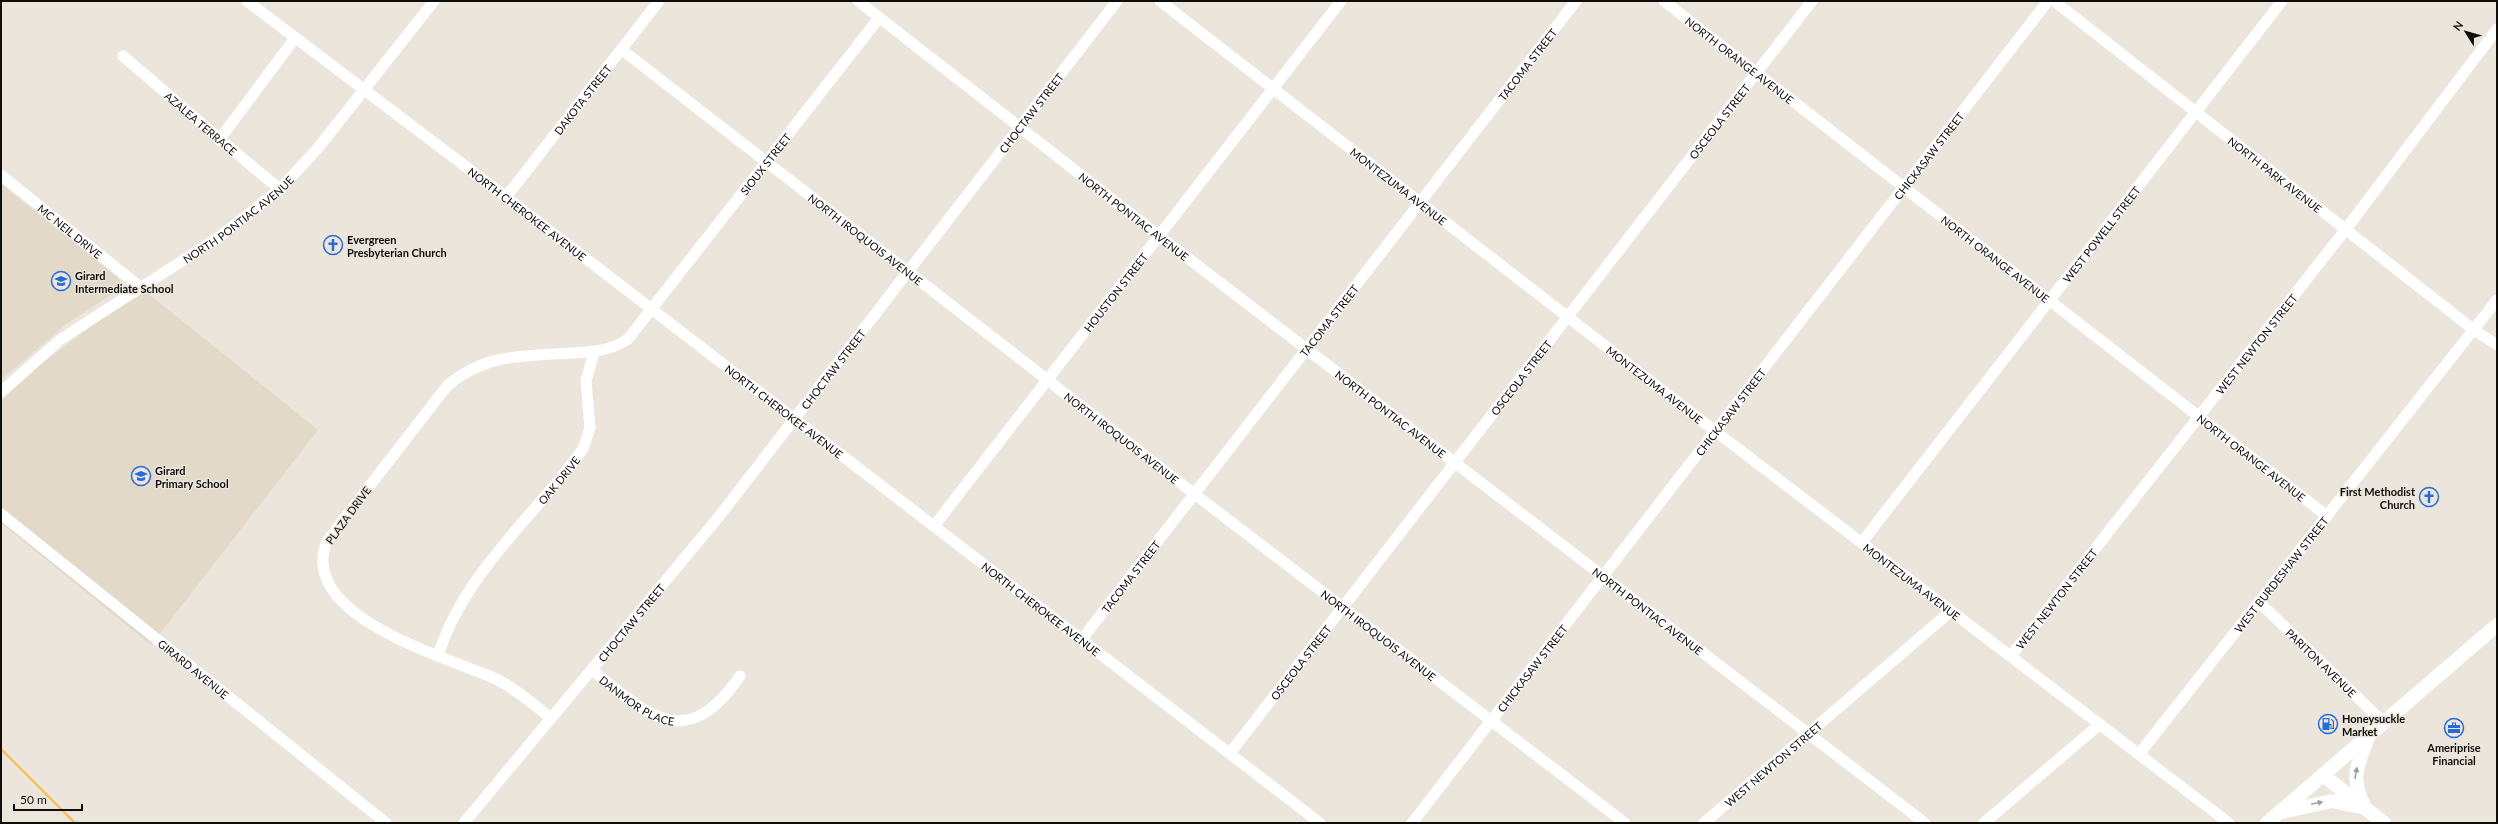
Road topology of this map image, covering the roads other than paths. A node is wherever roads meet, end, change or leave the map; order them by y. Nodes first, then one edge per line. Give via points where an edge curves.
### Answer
1 (247, 1) edge
2 (434, 1) edge
3 (659, 1) edge
4 (858, 1) edge
5 (1116, 1) edge
6 (1160, 1) edge
7 (1341, 1) edge
8 (1576, 1) edge
9 (1664, 1) edge
10 (1812, 1) edge
11 (2048, 1) edge
12 (2054, 1) edge
13 (2282, 1) edge
14 (879, 18) junction
15 (2497, 29) edge
16 (295, 38) junction
17 (621, 49) junction
18 (123, 56) dead end
19 (1757, 71) junction
20 (364, 89) junction
21 (1274, 89) junction
22 (2197, 114) junction
23 (1019, 127) junction
24 (219, 140) junction
25 (768, 162) junction
26 (1, 175) edge
27 (1904, 186) junction
28 (280, 189) junction
29 (506, 197) junction
30 (1420, 204) junction
31 (2346, 229) junction
32 (1159, 236) junction
33 (907, 271) junction
34 (140, 287) junction
35 (2051, 300) junction
36 (2497, 300) edge
37 (652, 309) junction
38 (1568, 316) junction
39 (2474, 330) junction
40 (2497, 345) edge
41 (1307, 350) junction
42 (594, 352) junction
43 (1048, 380) junction
44 (1, 392) edge
45 (2199, 415) junction
46 (795, 418) junction
47 (1716, 431) junction
48 (1454, 463) junction
49 (1196, 494) junction
50 (1, 514) edge
51 (2327, 516) junction
52 (934, 526) junction
53 (1862, 542) junction
54 (1602, 576) junction
55 (2259, 602) junction
56 (1343, 608) junction
57 (1951, 611) junction
58 (2497, 625) edge
59 (1082, 639) junction
60 (438, 656) junction
61 (2011, 656) junction
62 (592, 670) junction
63 (740, 676) dead end
64 (551, 718) junction
65 (1491, 720) junction
66 (2384, 723) junction
67 (2100, 724) junction
68 (1808, 734) junction
69 (2368, 737) junction
70 (1230, 753) junction
71 (2139, 754) junction
72 (2323, 775) junction
73 (2365, 808) junction
74 (2279, 812) junction
75 (386, 823) edge
76 (464, 823) edge
77 (1320, 823) edge
78 (1412, 823) edge
79 (1625, 823) edge
80 (1704, 823) edge
81 (1925, 823) edge
82 (1984, 823) edge
83 (2229, 823) edge
84 (2267, 823) edge
85 (2384, 823) edge

1 - 16 street, NORTH CHEROKEE AVENUE
2 - 20 street, NORTH PONTIAC AVENUE
3 - 17 street, DAKOTA STREET
4 - 14 street, NORTH PONTIAC AVENUE
5 - 23 street, CHOCTAW STREET
6 - 21 street, MONTEZUMA AVENUE
7 - 21 street, HOUSTON STREET
8 - 30 street, TACOMA STREET
9 - 19 street, NORTH ORANGE AVENUE
10 - 19 street, OSCEOLA STREET
11 - 27 street, CHICKASAW STREET
12 - 22 street, NORTH PARK AVENUE
13 - 22 street, WEST POWELL STREET
14 - 23 street, NORTH PONTIAC AVENUE
14 - 25 street, SIOUX STREET
15 - 31 street, WEST NEWTON STREET
16 - 20 street, NORTH CHEROKEE AVENUE
16 - 24 street
17 - 25 street, NORTH IROQUOIS AVENUE
17 - 29 street, DAKOTA STREET
18 - 24 street, AZALEA TERRACE via 196,117
19 - 27 street, NORTH ORANGE AVENUE
19 - 38 street, OSCEOLA STREET
20 - 28 street, NORTH PONTIAC AVENUE via 318,148
20 - 29 street, NORTH CHEROKEE AVENUE
21 - 30 street, MONTEZUMA AVENUE
21 - 32 street, HOUSTON STREET
22 - 31 street, NORTH PARK AVENUE
22 - 35 street, WEST POWELL STREET
23 - 32 street, NORTH PONTIAC AVENUE
23 - 33 street, CHOCTAW STREET
24 - 28 street, AZALEA TERRACE
25 - 33 street, NORTH IROQUOIS AVENUE
25 - 37 street, SIOUX STREET
26 - 34 street, MC NEIL DRIVE
27 - 35 street, NORTH ORANGE AVENUE
27 - 47 street, CHICKASAW STREET
28 - 34 street, NORTH PONTIAC AVENUE via 218,237
29 - 37 street, NORTH CHEROKEE AVENUE
30 - 38 street, MONTEZUMA AVENUE
30 - 41 street, TACOMA STREET
31 - 39 street, NORTH PARK AVENUE
31 - 45 street, WEST NEWTON STREET
32 - 41 street, NORTH PONTIAC AVENUE
32 - 43 street, HOUSTON STREET
33 - 43 street, NORTH IROQUOIS AVENUE
33 - 46 street, CHOCTAW STREET
34 - 44 street, NORTH PONTIAC AVENUE via 61,339
35 - 45 street, NORTH ORANGE AVENUE
35 - 53 street, WEST POWELL STREET
36 - 39 street, WEST BURDESHAW STREET
37 - 42 street via 628,339 609,349
37 - 46 street, NORTH CHEROKEE AVENUE
38 - 47 street, MONTEZUMA AVENUE
38 - 48 street, OSCEOLA STREET
39 - 40 street, NORTH PARK AVENUE
39 - 51 street, WEST BURDESHAW STREET
41 - 48 street, NORTH PONTIAC AVENUE
41 - 49 street, TACOMA STREET
42 - 60 street, OAK DRIVE via 586,381 590,428 583,449 469,589 450,621
42 - 60 street, PLAZA DRIVE via 505,358 475,367 461,375 447,386 326,541 322,552 323,569 328,585 335,594 381,630 400,641
43 - 49 street, NORTH IROQUOIS AVENUE
43 - 52 street, HOUSTON STREET
45 - 51 street, NORTH ORANGE AVENUE
45 - 61 street, WEST NEWTON STREET
46 - 52 street, NORTH CHEROKEE AVENUE
46 - 62 street, CHOCTAW STREET via 717,519
47 - 53 street, MONTEZUMA AVENUE
47 - 54 street, CHICKASAW STREET
48 - 54 street, NORTH PONTIAC AVENUE
48 - 56 street, OSCEOLA STREET
49 - 56 street, NORTH IROQUOIS AVENUE
49 - 59 street, TACOMA STREET
50 - 75 street, GIRARD AVENUE
51 - 55 street, WEST BURDESHAW STREET
52 - 59 street, NORTH CHEROKEE AVENUE
53 - 57 street, MONTEZUMA AVENUE
54 - 65 street, CHICKASAW STREET
54 - 68 street, NORTH PONTIAC AVENUE
55 - 66 street, PARITON AVENUE
55 - 71 street, WEST BURDESHAW STREET
56 - 65 street, NORTH IROQUOIS AVENUE
56 - 70 street, OSCEOLA STREET
57 - 61 street, MONTEZUMA AVENUE
57 - 68 street, WEST NEWTON STREET
58 - 66 main road
59 - 70 street, NORTH CHEROKEE AVENUE
60 - 64 street, PLAZA DRIVE via 505,684
61 - 67 street, MONTEZUMA AVENUE
62 - 63 street, DANMOR PLACE via 650,714 662,720 678,722 692,718 719,702
62 - 64 street, CHOCTAW STREET
64 - 76 street, CHOCTAW STREET
65 - 78 street, CHICKASAW STREET
65 - 79 street, NORTH IROQUOIS AVENUE
66 - 69 main road
67 - 71 street, MONTEZUMA AVENUE
67 - 82 street
68 - 80 street, WEST NEWTON STREET
68 - 81 street, NORTH PONTIAC AVENUE
69 - 72 main road
73 -> 69 main road via 2355,781
70 - 77 street, NORTH CHEROKEE AVENUE
71 - 83 street, MONTEZUMA AVENUE
72 - 73 main road
72 - 74 main road
74 -> 73 main road via 2332,801
73 - 85 main road
74 - 84 main road

